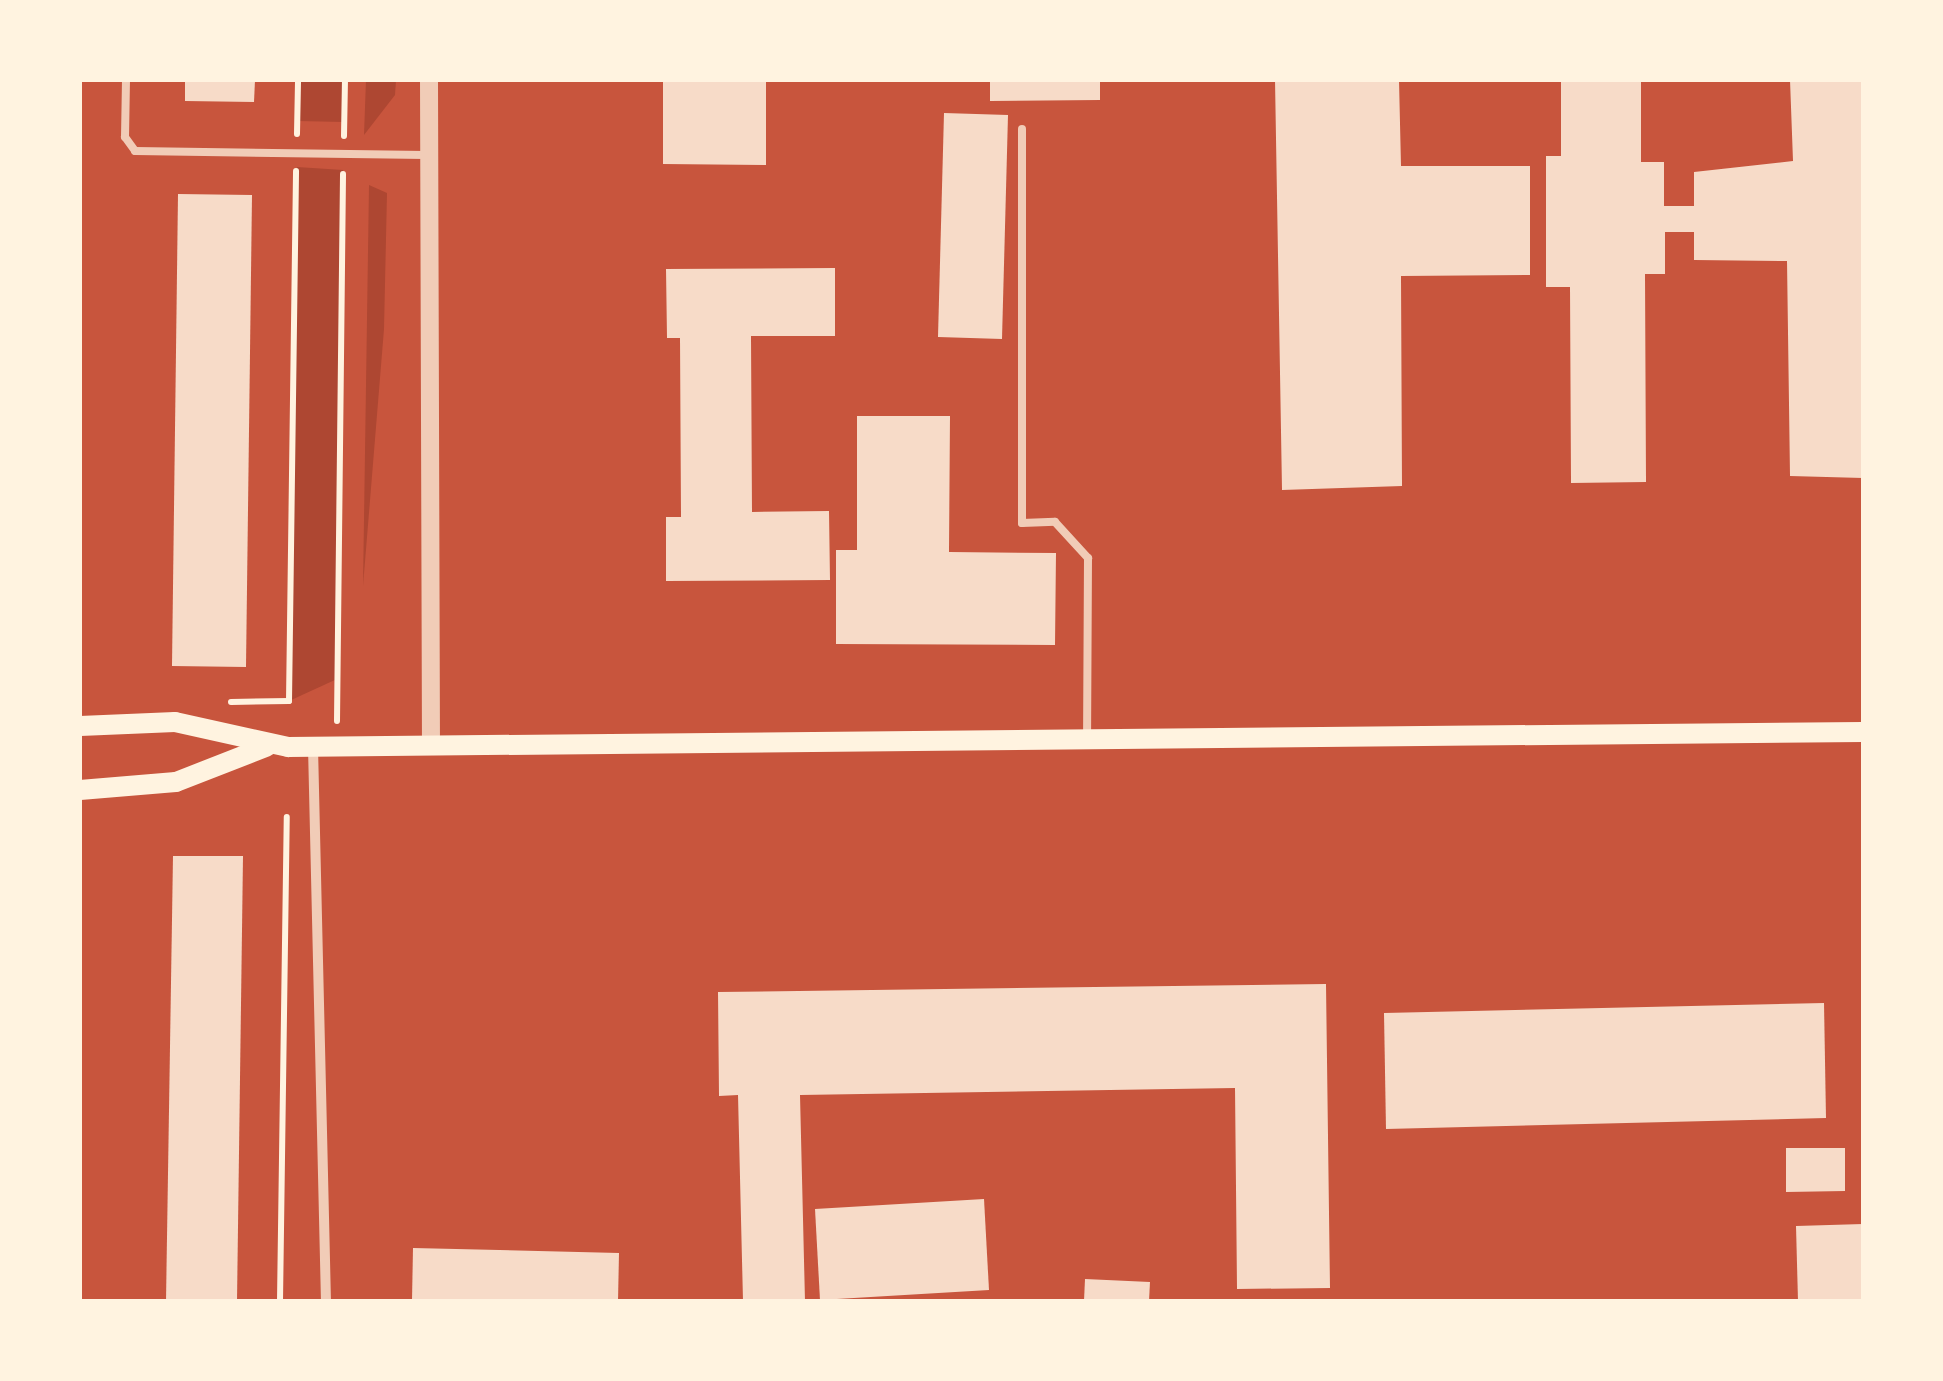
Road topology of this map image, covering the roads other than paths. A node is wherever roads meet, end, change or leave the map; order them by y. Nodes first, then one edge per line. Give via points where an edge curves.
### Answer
1 (126, 80) edge
2 (430, 80) edge
3 (1022, 130) dead end
4 (428, 156) junction
5 (80, 726) edge
6 (1863, 732) edge
7 (1087, 738) junction
8 (431, 745) junction
9 (266, 747) junction
10 (313, 747) junction
11 (80, 790) edge
12 (326, 1301) edge

1 - 4 lane via 125,137 134,150
2 - 4 street
3 - 7 lane via 1022,523 1055,522 1088,558
4 - 8 street
5 - 9 main road via 175,722
6 - 7 main road
7 - 8 main road
8 - 10 main road
9 - 10 main road
9 - 11 main road via 176,782
10 - 12 street

